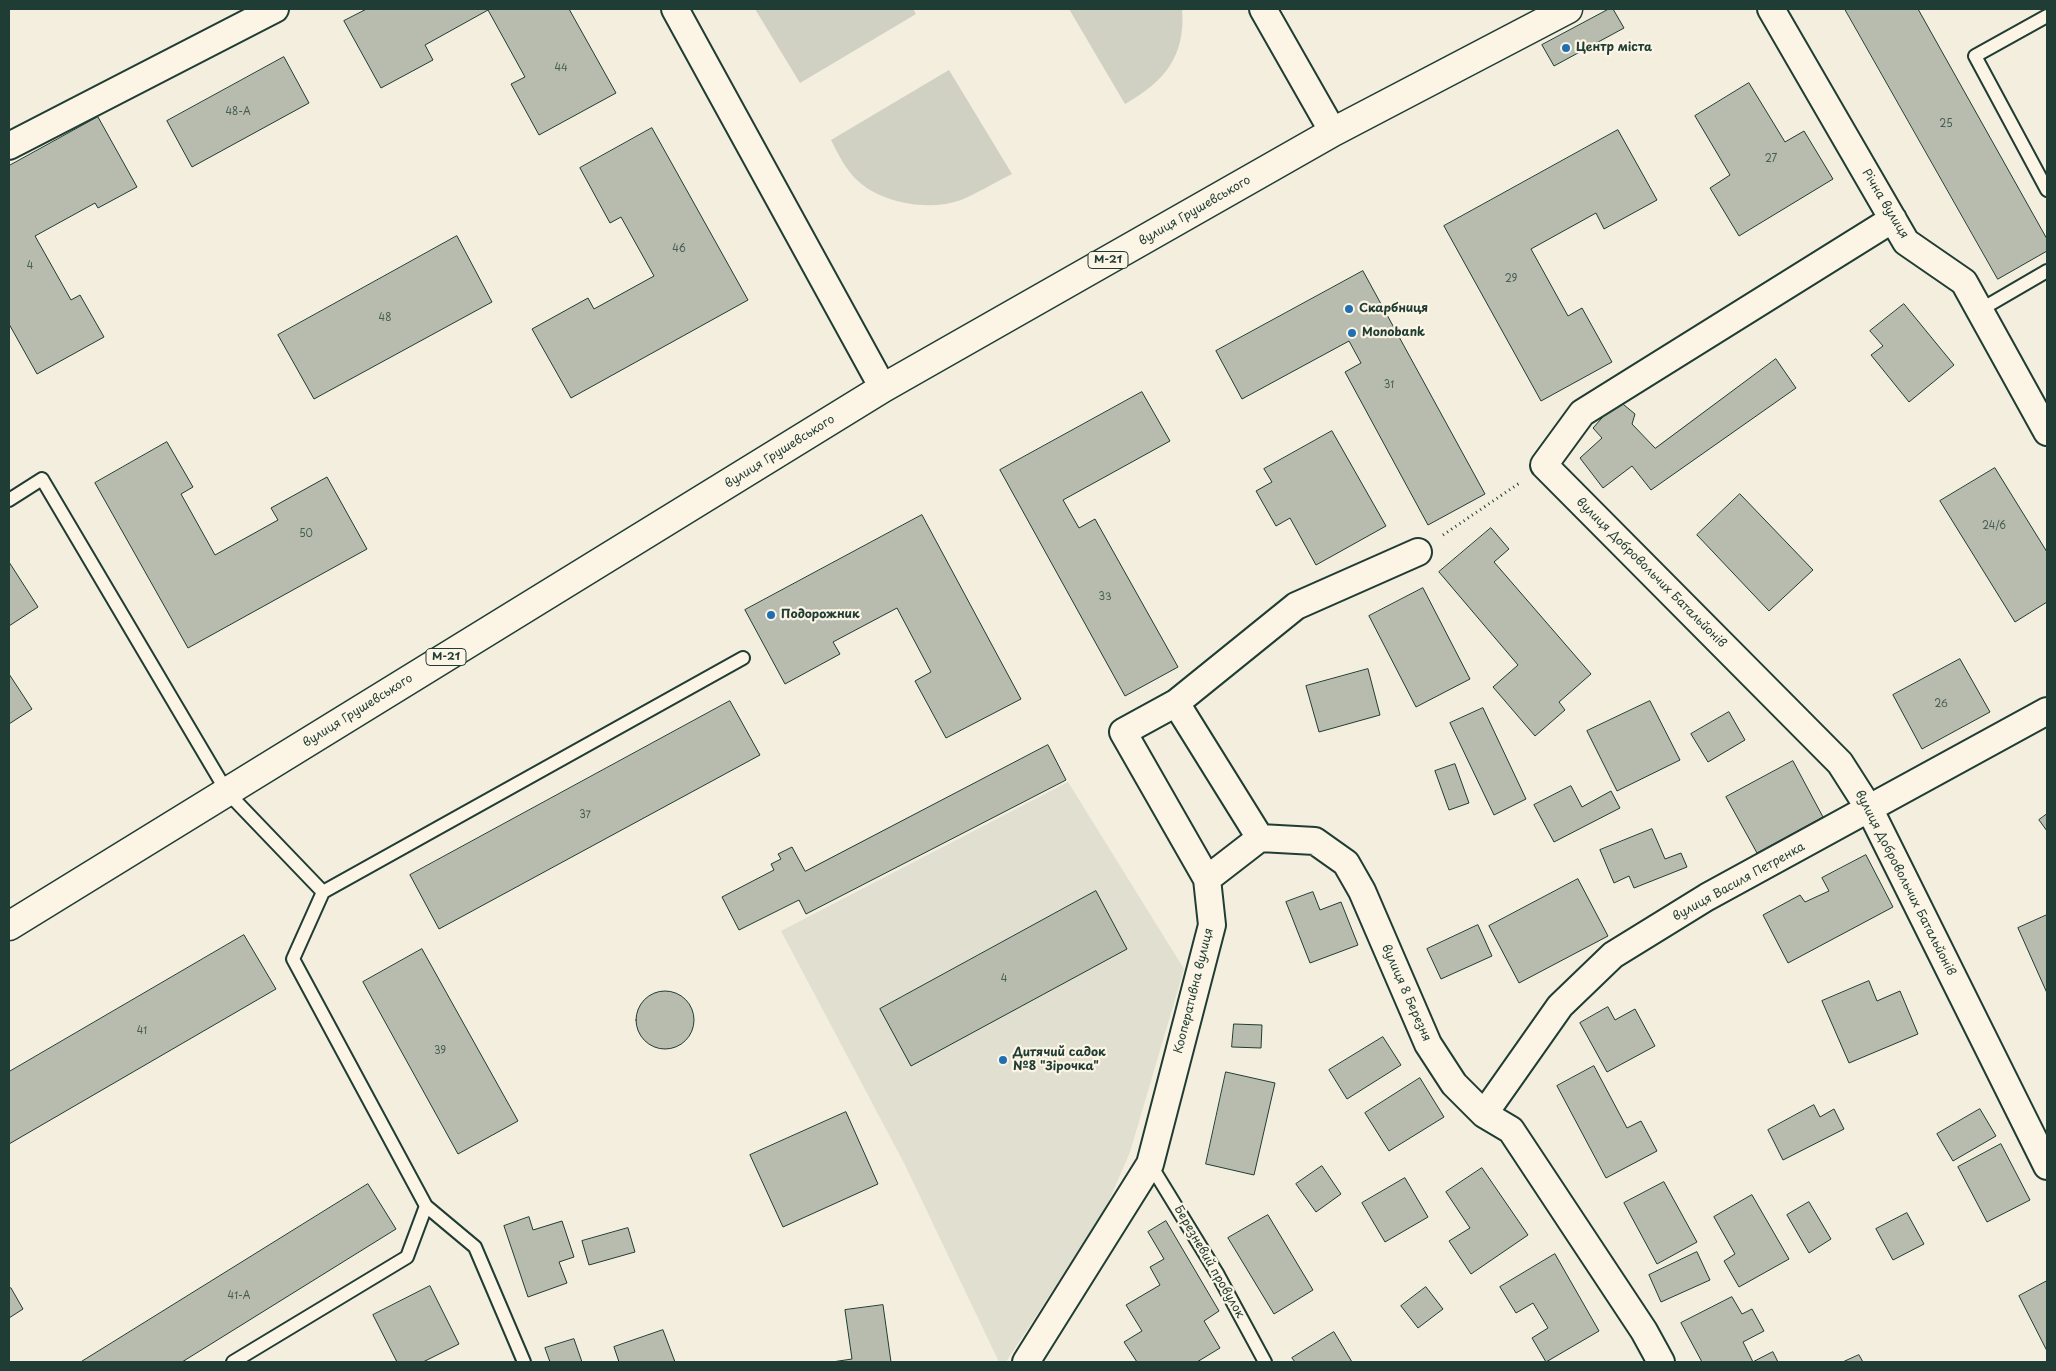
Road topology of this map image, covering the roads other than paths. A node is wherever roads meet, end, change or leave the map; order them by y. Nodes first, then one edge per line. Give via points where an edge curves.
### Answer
1 (275, 9) edge
2 (675, 9) edge
3 (1263, 9) edge
4 (1568, 9) edge
5 (1771, 9) edge
6 (2047, 16) edge
7 (1334, 132) junction
8 (9, 146) edge
9 (2047, 190) edge
10 (1893, 219) junction
11 (2047, 270) edge
12 (1980, 310) junction
13 (883, 388) junction
14 (2047, 432) edge
15 (9, 500) edge
16 (1418, 552) road end
17 (742, 658) dead end
18 (1176, 703) junction
19 (2047, 712) edge
20 (226, 792) junction
21 (1870, 810) junction
22 (1260, 838) junction
23 (1207, 879) junction
24 (323, 892) junction
25 (9, 926) edge
26 (1484, 1114) junction
27 (1150, 1164) junction
28 (2047, 1166) edge
29 (426, 1206) junction
30 (233, 1362) edge
31 (524, 1362) edge
32 (1026, 1362) edge
33 (1265, 1362) edge
34 (1661, 1362) edge

1 - 8 street
2 - 13 street
3 - 7 street
4 - 7 highway, вулиця Грушевського / М-21
5 - 10 street, Річна вулиця
6 - 9 lane via 1975,56
7 - 13 highway, вулиця Грушевського / М-21
10 - 12 street, Річна вулиця via 1906,242 1964,282
10 - 21 street, вулиця Добровольчих Батальйонів via 1582,413 1544,465 1840,763
11 - 12 lane
12 - 14 street, Річна вулиця
13 - 20 highway, вулиця Грушевського / М-21
15 - 20 lane via 42,479
16 - 18 street via 1296,606
17 - 24 lane
18 - 22 street
18 - 23 street, Кооперативна вулиця via 1123,732
19 - 21 street, вулиця Василя Петренка
20 - 24 lane
20 - 25 highway, вулиця Грушевського / М-21
21 - 26 street, вулиця Василя Петренка via 1707,897 1613,955 1560,1006
21 - 28 street, вулиця Добровольчих Батальйонів
22 - 23 street
22 - 26 street, вулиця 8 Березня via 1315,841 1346,863 1362,891 1428,1044 1454,1084
23 - 27 street, Кооперативна вулиця via 1212,925
24 - 29 lane via 294,959
26 - 34 street, вулиця 8 Березня via 1511,1130 1644,1331
27 - 32 street, Кооперативна вулиця
27 - 33 lane, Березневий провулок via 1218,1275
29 - 30 lane via 407,1257
29 - 31 lane via 474,1247

